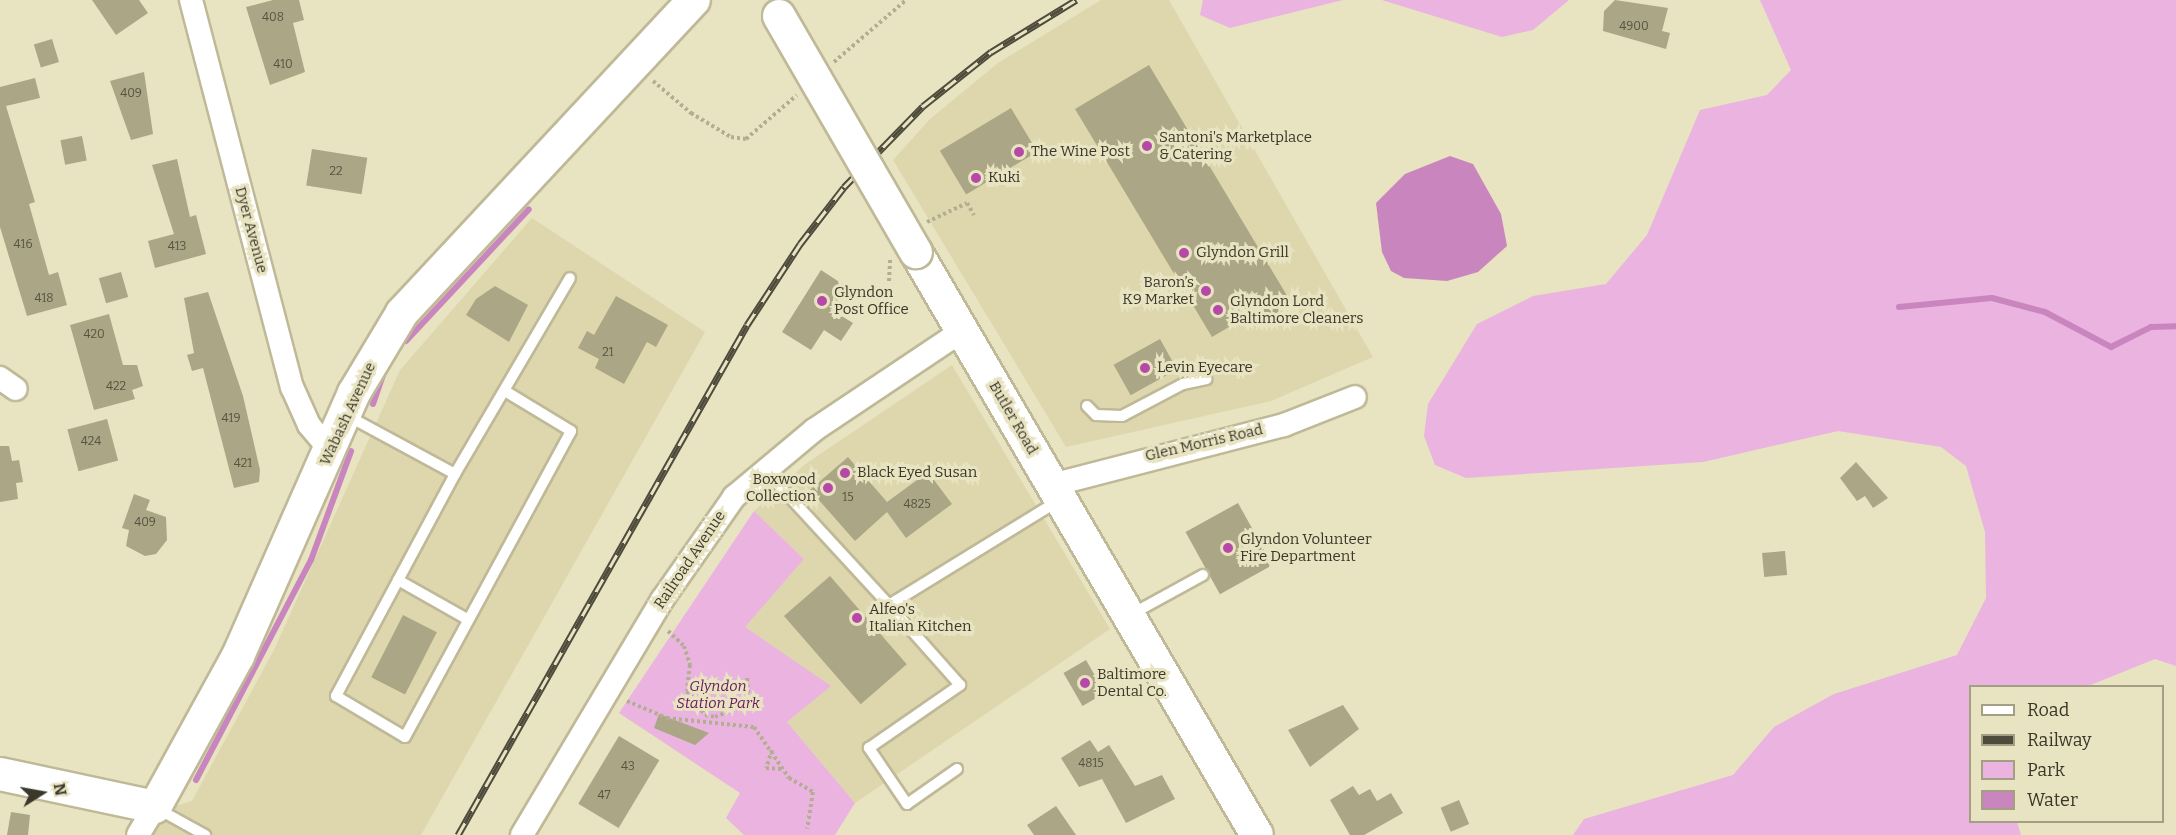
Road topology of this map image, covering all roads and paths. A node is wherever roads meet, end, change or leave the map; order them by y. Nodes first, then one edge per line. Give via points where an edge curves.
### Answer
1 (191, 0) edge
2 (694, 0) edge
3 (906, 0) edge
4 (774, 8) edge
5 (825, 70) dead end
6 (657, 85) dead end
7 (801, 92) dead end
8 (570, 278) dead end
9 (962, 331) junction
10 (1206, 379) dead end
11 (505, 391) junction
12 (1355, 397) dead end
13 (1087, 406) dead end
14 (350, 417) junction
15 (330, 450) junction
16 (764, 469) junction
17 (455, 474) junction
18 (1056, 492) junction
19 (1203, 575) dead end
20 (398, 580) junction
21 (889, 605) junction
22 (1128, 615) junction
23 (651, 618) junction
24 (467, 619) junction
25 (747, 675) dead end
26 (606, 694) junction
27 (715, 720) junction
28 (772, 750) junction
29 (781, 769) junction
30 (957, 769) dead end
31 (0, 774) edge
32 (155, 807) junction
33 (807, 829) dead end
34 (138, 835) edge
35 (205, 835) edge
36 (522, 835) edge
37 (1257, 835) edge

1 - 15 street, Dyer Avenue via 292,387 309,425
2 - 14 street, Wabash Avenue via 402,313
3 - 5 path
4 - 9 street, Butler Road, bridge
6 - 7 path via 731,137 746,139
8 - 11 lane
9 - 16 street, Railroad Avenue
9 - 18 street, Butler Road
10 - 13 lane via 1183,384 1122,416 1096,415
11 - 17 lane
11 - 24 lane via 571,431
12 - 18 street, Glen Morris Road via 1284,425
14 - 15 street, Wabash Avenue
14 - 17 lane
15 - 32 street, Wabash Avenue via 237,656
16 - 21 lane
16 - 23 street, Railroad Avenue via 705,533
17 - 20 lane
18 - 21 lane
18 - 22 street, Butler Road
19 - 22 lane
20 - 24 lane
20 - 24 lane via 336,696 405,737
21 - 30 lane via 960,685 869,748 907,804
22 - 37 street, Butler Road
23 - 26 street, Railroad Avenue
23 - 27 path via 684,646 690,698
25 - 27 path via 743,701
26 - 27 path via 667,718
26 - 36 street, Railroad Avenue
27 - 28 path via 754,727
28 - 29 path
28 - 29 path via 766,768
29 - 33 path via 813,792
31 - 32 street
32 - 34 street, Wabash Avenue
32 - 35 lane

